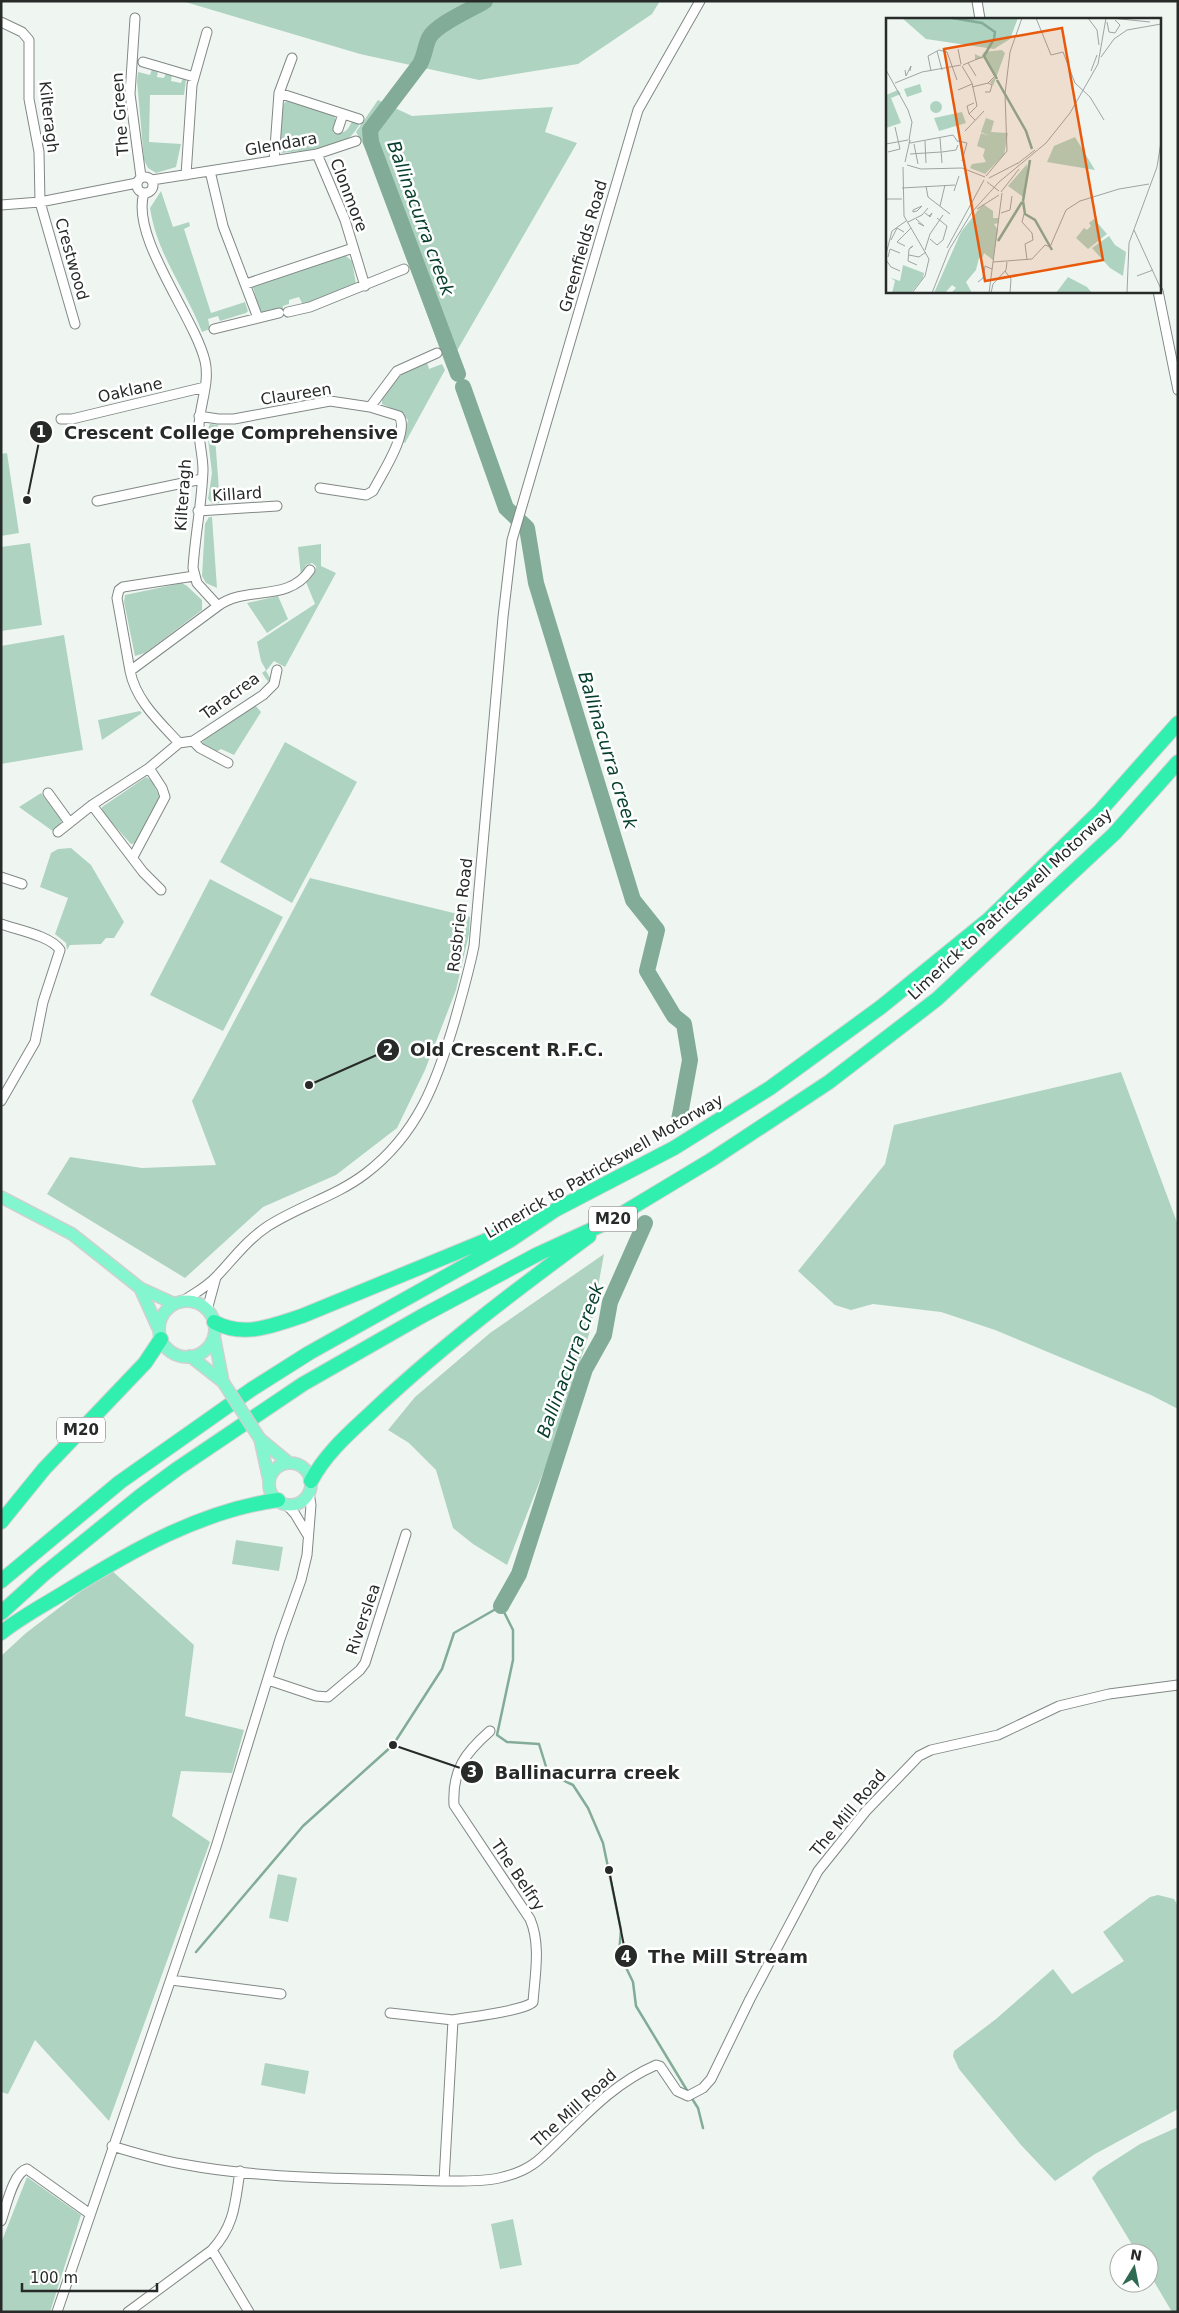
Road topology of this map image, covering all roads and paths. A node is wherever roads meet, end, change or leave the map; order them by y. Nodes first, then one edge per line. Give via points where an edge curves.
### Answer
1 (700, 1) edge
2 (977, 1) edge
3 (136, 18) dead end
4 (980, 18) edge
5 (1, 22) edge
6 (207, 32) dead end
7 (292, 58) dead end
8 (143, 62) dead end
9 (194, 77) junction
10 (279, 93) junction
11 (343, 114) junction
12 (359, 119) dead end
13 (338, 129) dead end
14 (356, 141) dead end
15 (317, 154) junction
16 (274, 161) junction
17 (210, 171) junction
18 (186, 175) junction
19 (139, 180) junction
20 (152, 180) junction
21 (144, 193) junction
22 (40, 202) junction
23 (1, 205) edge
24 (353, 248) junction
25 (404, 269) dead end
26 (246, 284) junction
27 (365, 286) junction
28 (1158, 292) edge
29 (258, 318) junction
30 (75, 324) dead end
31 (214, 329) dead end
32 (436, 353) dead end
33 (204, 387) junction
34 (1178, 390) edge
35 (370, 407) junction
36 (199, 416) junction
37 (61, 419) dead end
38 (202, 479) junction
39 (320, 488) dead end
40 (97, 501) dead end
41 (277, 506) dead end
42 (522, 510) joint
43 (198, 511) junction
44 (310, 570) dead end
45 (194, 576) junction
46 (218, 606) junction
47 (277, 670) dead end
48 (130, 671) junction
49 (1178, 723) edge
50 (193, 741) junction
51 (180, 743) junction
52 (1178, 762) edge
53 (228, 763) dead end
54 (149, 768) junction
55 (48, 793) dead end
56 (92, 805) junction
57 (69, 822) junction
58 (58, 832) dead end
59 (133, 857) junction
60 (1, 877) edge
61 (22, 884) dead end
62 (161, 890) dead end
63 (1, 924) edge
64 (1, 1101) edge
65 (7, 1200) edge
66 (555, 1210) junction
67 (608, 1222) junction
68 (216, 1277) junction
69 (140, 1288) junction
70 (179, 1302) junction
71 (211, 1316) junction
72 (160, 1335) junction
73 (214, 1336) junction
74 (190, 1356) junction
75 (222, 1382) junction
76 (260, 1439) junction
77 (289, 1463) junction
78 (269, 1480) junction
79 (310, 1486) junction
80 (282, 1502) junction
81 (1, 1522) edge
82 (307, 1534) junction
83 (406, 1534) dead end
84 (1, 1581) edge
85 (1, 1613) edge
86 (1, 1633) edge
87 (268, 1680) junction
88 (1178, 1685) edge
89 (490, 1731) dead end
90 (170, 1980) junction
91 (281, 1994) dead end
92 (390, 2013) dead end
93 (454, 2020) junction
94 (112, 2146) junction
95 (240, 2171) junction
96 (444, 2180) junction
97 (90, 2214) junction
98 (1, 2221) edge
99 (212, 2250) junction
100 (57, 2312) edge
101 (128, 2312) edge
102 (249, 2312) edge

1 - 42 street, Greenfields Road via 638,110
2 - 4 street
3 - 19 street, The Green via 130,94
5 - 22 street, Kilteragh via 22,32 29,40 29,99 39,152
6 - 9 street
7 - 10 street
8 - 9 street
9 - 18 street via 189,105
10 - 11 street
10 - 16 street
11 - 12 street
11 - 13 street
14 - 15 street, Glendara
15 - 16 street, Glendara
15 - 24 street, Clonmore via 345,220
16 - 17 street, Glendara
17 - 18 street, Glendara
17 - 26 street via 225,231
18 - 20 street, Glendara
19 - 20 street via 146,176
19 - 21 street via 137,189
19 - 22 street
20 - 21 street via 153,188
21 - 33 street, Kilteragh via 142,212 151,246 200,345 207,370
22 - 23 street
22 - 30 street, Crestwood
24 - 26 street, Clonmore
24 - 27 street, Clonmore
25 - 27 street
26 - 29 street
27 - 29 street via 310,307
28 - 34 street
29 - 31 street
32 - 35 street via 397,371
33 - 36 street, Kilteragh
33 - 37 street, Oaklane
35 - 36 street, Claureen via 330,401 234,419
35 - 39 street via 399,416 403,427 373,491 366,495
36 - 38 street, Kilteragh
38 - 40 street
38 - 43 street, Kilteragh
41 - 43 street, Killard
42 - 68 street, Rosbrien Road via 510,558 503,617 474,946 431,1092 410,1127 384,1158 339,1190 270,1225 243,1246
43 - 45 street, Kilteragh
44 - 46 street via 303,580 288,587 238,597
45 - 46 street
45 - 48 street via 119,590 117,598
46 - 48 street
47 - 50 street, Taracrea via 274,684 263,695
48 - 51 street via 133,684 145,704
49 - 66 highway, Limerick to Patrickswell Motorway / M20 via 1100,810 1025,886 950,953 881,1007 770,1088 674,1148
50 - 51 street, Taracrea
50 - 53 street, Taracrea
51 - 54 street
52 - 67 highway, Limerick to Patrickswell Motorway / M20 via 1114,834 937,999 829,1082 711,1160
54 - 56 street
54 - 59 street via 164,797
55 - 57 street
56 - 57 street
56 - 59 street
57 - 58 street
59 - 62 street
60 - 61 street
63 - 64 street via 50,940 60,950 43,1002 38,1034
65 - 69 main road via 72,1234
66 - 71 highway, M20 via 383,1283 266,1328 235,1330
66 - 84 highway, Limerick to Patrickswell Motorway / M20 via 509,1241 309,1353 252,1389 120,1482
67 - 79 highway, M20 via 478,1319 396,1389 329,1451
67 - 85 highway, Limerick to Patrickswell Motorway / M20 via 546,1250 439,1306 303,1384 139,1497
68 - 70 street, Rosbrien Road
68 - 71 street, Rosbrien Road
69 - 70 main road
69 - 72 main road
70 - 71 main road via 200,1304
70 - 72 main road via 163,1314
71 - 73 main road
72 - 74 main road via 173,1353
72 - 81 highway, M20 via 146,1363 44,1469
73 - 74 main road via 205,1350
73 - 75 main road
74 - 75 main road
75 - 76 main road, bridge
76 - 77 main road
76 - 78 main road
77 - 78 main road via 276,1468
77 - 79 main road via 306,1470
78 - 80 main road via 270,1491
79 - 80 main road via 300,1502
79 - 82 street
80 - 82 street via 295,1514
80 - 86 highway via 246,1504 223,1511 122,1556
82 - 87 street via 301,1580
83 - 87 street, Riverslea via 366,1663 360,1670 328,1697
87 - 90 street via 233,1797
88 - 96 street, The Mill Road via 1109,1694 1060,1706 998,1736 931,1750 914,1760 866,1811 818,1871 711,2079 703,2088 690,2096 676,2091 660,2066 656,2065 618,2086 530,2168 496,2179
89 - 93 street, The Belfry via 462,1762 453,1789 454,1805 535,1930 533,2002 529,2006
90 - 91 street
90 - 94 street
92 - 93 street, The Belfry
93 - 96 street
94 - 95 street, The Mill Road via 183,2164
94 - 97 street
95 - 96 street, The Mill Road via 373,2180
95 - 99 street via 231,2224
97 - 98 street via 26,2169 19,2172
97 - 100 street
99 - 101 street
99 - 102 street

